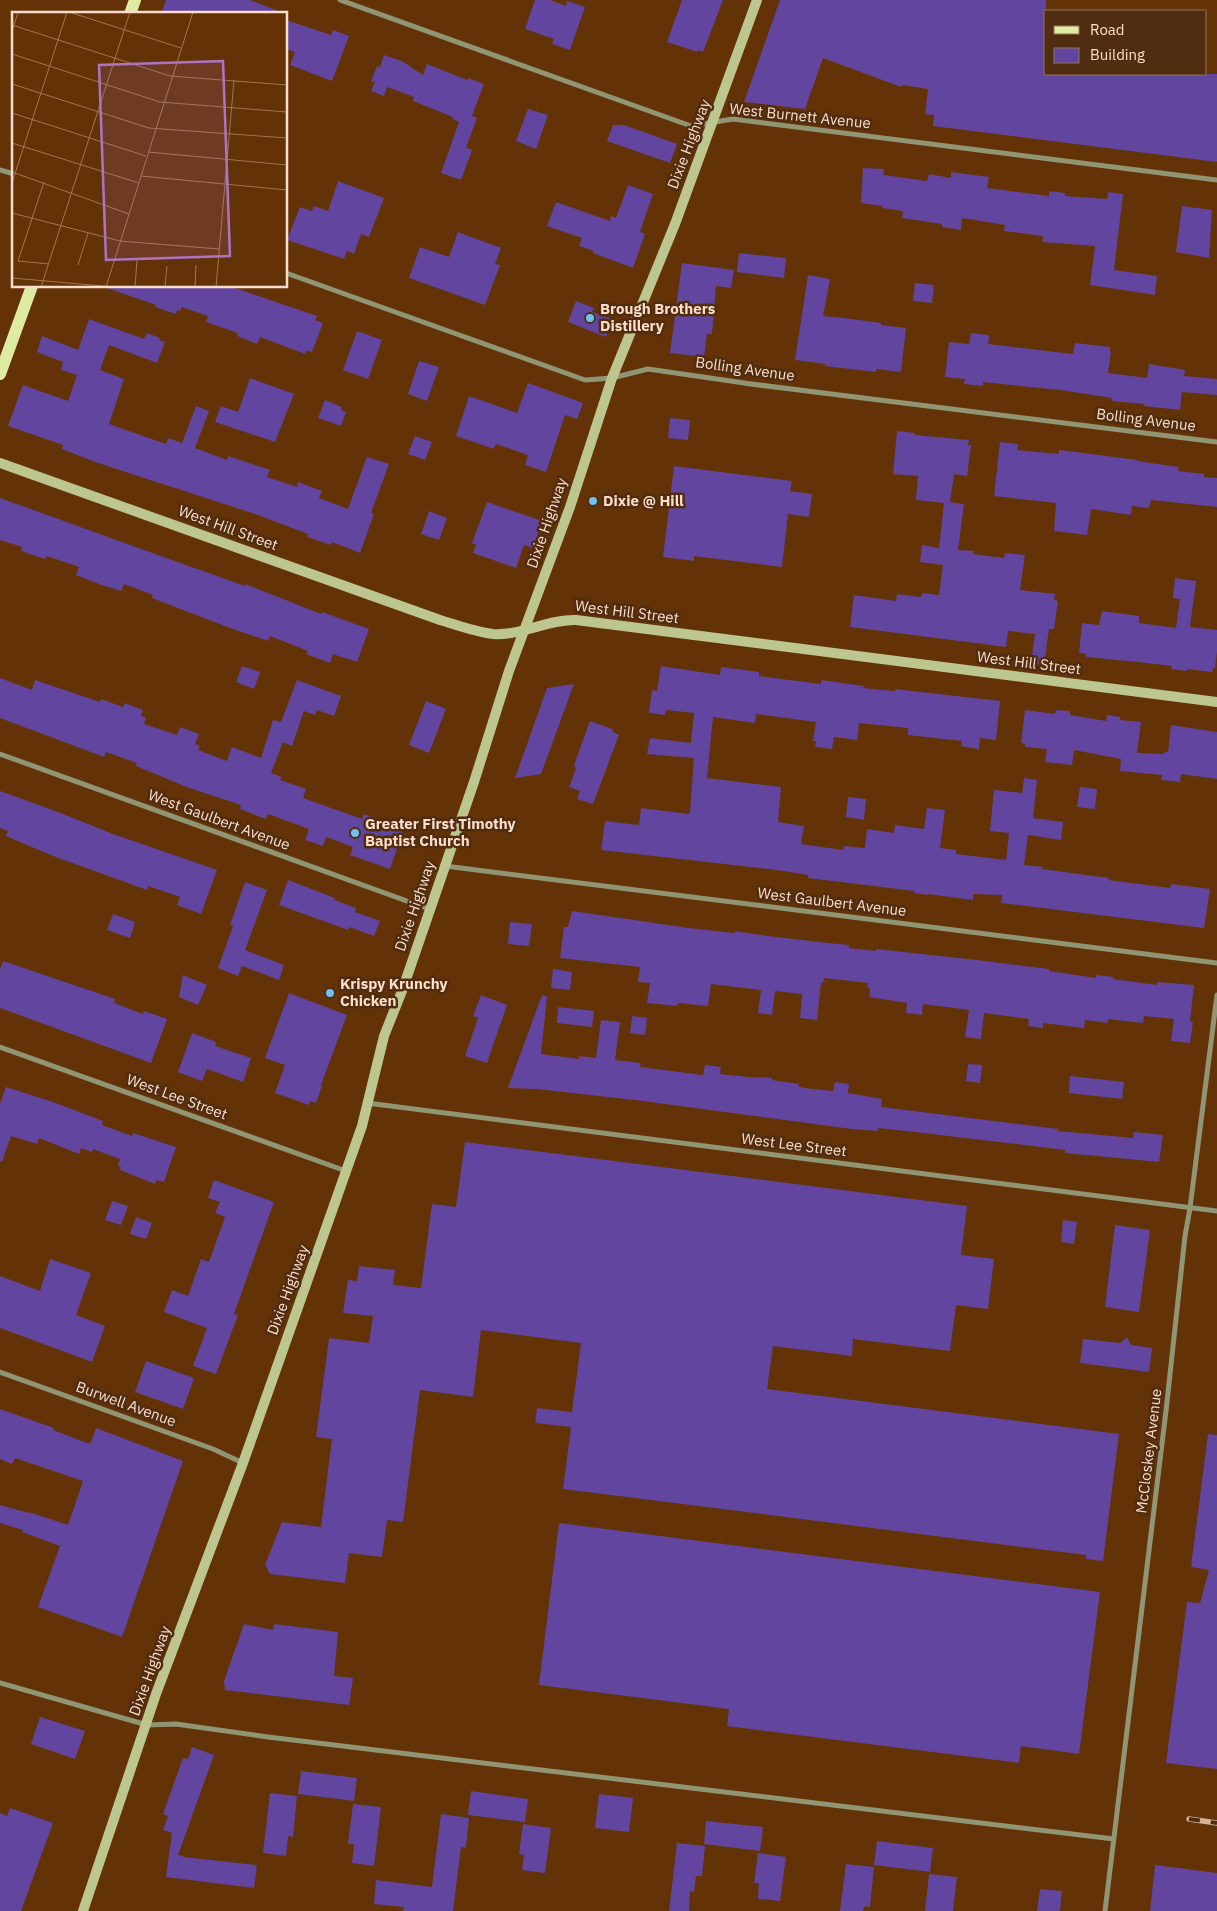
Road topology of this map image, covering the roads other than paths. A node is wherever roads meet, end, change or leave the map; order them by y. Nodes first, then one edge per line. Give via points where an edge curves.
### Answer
1 (135, 0) edge
2 (340, 0) edge
3 (757, 0) edge
4 (131, 12) edge
5 (713, 122) junction
6 (1217, 180) edge
7 (288, 274) edge
8 (31, 288) edge
9 (0, 374) edge
10 (612, 378) junction
11 (1217, 442) edge
12 (0, 462) edge
13 (525, 629) junction
14 (1217, 702) edge
15 (0, 754) edge
16 (445, 866) junction
17 (430, 908) junction
18 (1217, 963) edge
19 (1217, 995) edge
20 (0, 1047) edge
21 (368, 1103) junction
22 (346, 1171) junction
23 (1190, 1208) junction
24 (1217, 1211) edge
25 (0, 1372) edge
26 (242, 1463) junction
27 (0, 1683) edge
28 (146, 1725) junction
29 (1114, 1838) junction
30 (83, 1911) edge
31 (1105, 1911) edge

1 - 4 main road
2 - 5 street, West Burnett Avenue via 690,126
3 - 5 street, Dixie Highway
5 - 6 street, West Burnett Avenue via 733,119
5 - 10 street, Dixie Highway
7 - 10 street, Bolling Avenue via 585,380
8 - 9 main road
10 - 11 street, Bolling Avenue via 648,369
10 - 13 street, Dixie Highway via 570,507
12 - 13 street, West Hill Street via 440,620 493,634
13 - 14 street, West Hill Street via 576,620
13 - 16 street, Dixie Highway
15 - 17 street, West Gaulbert Avenue
16 - 17 street, Dixie Highway
16 - 18 street, West Gaulbert Avenue
17 - 21 street, Dixie Highway via 384,1036
19 - 23 street, McCloskey Avenue
20 - 22 street, West Lee Street
21 - 22 street, Dixie Highway
21 - 23 street, West Lee Street
22 - 26 street, Dixie Highway
23 - 24 street, West Lee Street
23 - 29 street, McCloskey Avenue
25 - 26 street, Burwell Avenue via 213,1449
26 - 28 street, Dixie Highway
27 - 28 street
28 - 29 street via 176,1724 268,1738
28 - 30 street, Dixie Highway
29 - 31 street, McCloskey Avenue

